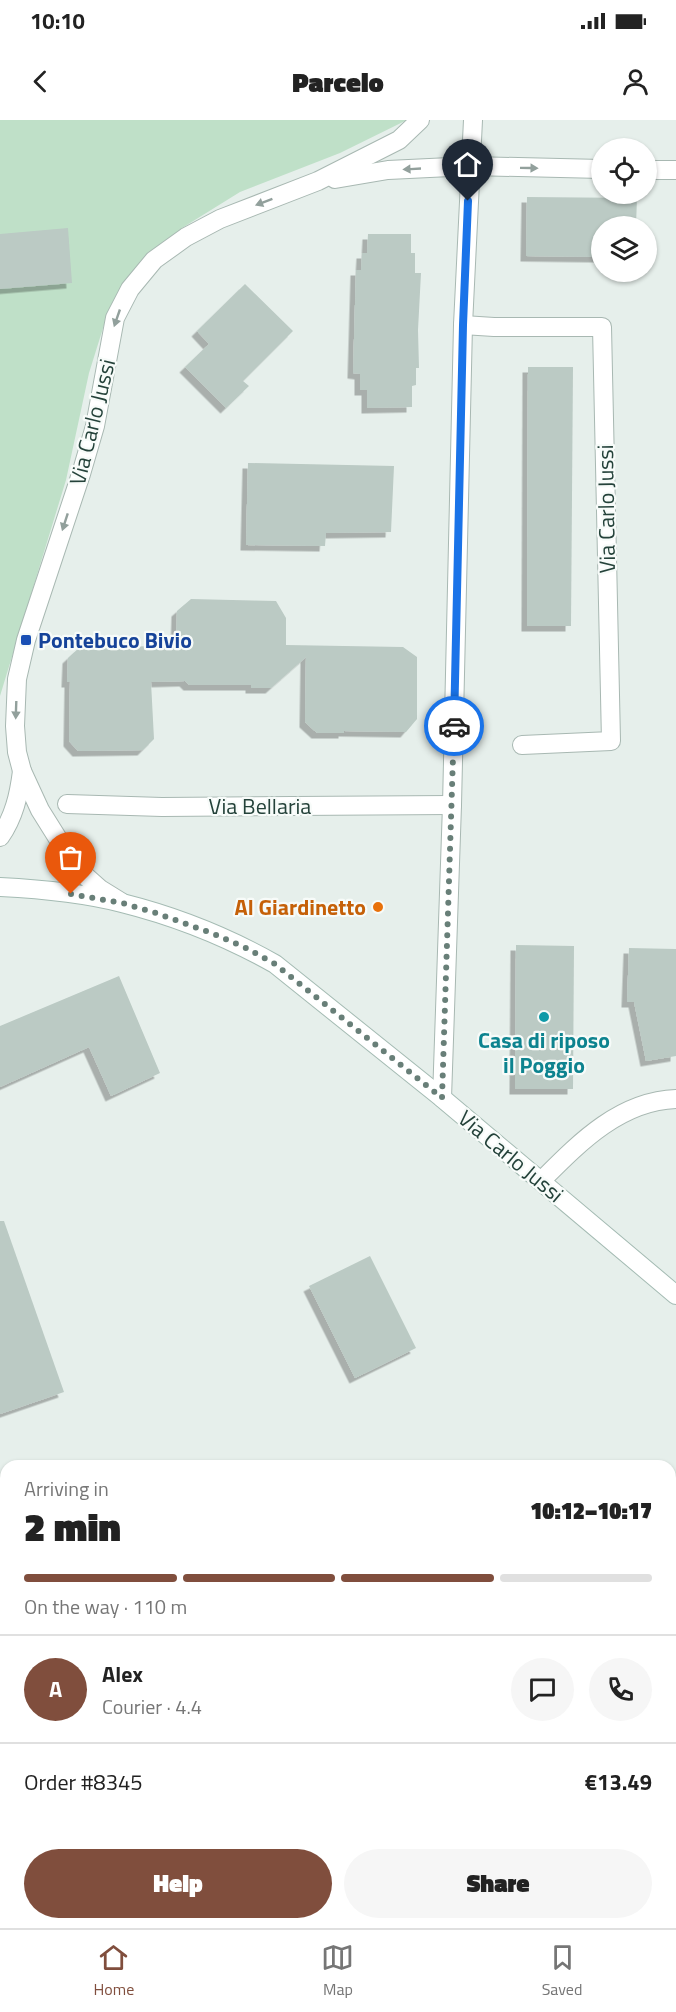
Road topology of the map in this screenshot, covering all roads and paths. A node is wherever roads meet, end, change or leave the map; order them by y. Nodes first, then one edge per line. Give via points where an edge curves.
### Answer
1 (420, 120) edge
2 (473, 120) edge
3 (471, 166) junction
4 (591, 169) edge
5 (657, 170) edge
6 (676, 170) edge
7 (318, 181) junction
8 (463, 325) junction
9 (522, 745) dead end
10 (22, 771) junction
11 (67, 804) dead end
12 (452, 805) junction
13 (0, 837) edge
14 (0, 887) edge
15 (122, 903) junction
16 (442, 1098) junction
17 (676, 1099) edge
18 (541, 1181) junction
19 (676, 1295) edge

1 - 7 street, Via Carlo Jussi via 399,140
2 - 3 street, Via Carlo Jussi
3 -> 4 street
3 -> 7 street, Via Carlo Jussi via 388,170
3 - 8 street, Via Carlo Jussi
5 - 6 street
7 -> 10 street, Via Carlo Jussi via 220,219 186,237 154,260 130,289 115,318 95,426 26,639 17,679 15,726
8 - 9 street, Via Carlo Jussi via 602,327 611,741
8 - 12 street, Via Carlo Jussi
10 - 13 street, Via Carlo Jussi via 14,813
10 - 15 street, Via Carlo Jussi via 40,810 69,855 91,881
11 - 12 street, Via Bellaria
12 - 16 street, Via Carlo Jussi
14 - 15 street
15 - 16 street via 214,934 275,964
16 - 18 street, Via Carlo Jussi
17 - 18 street via 638,1108 606,1122
18 - 19 street, Via Carlo Jussi

